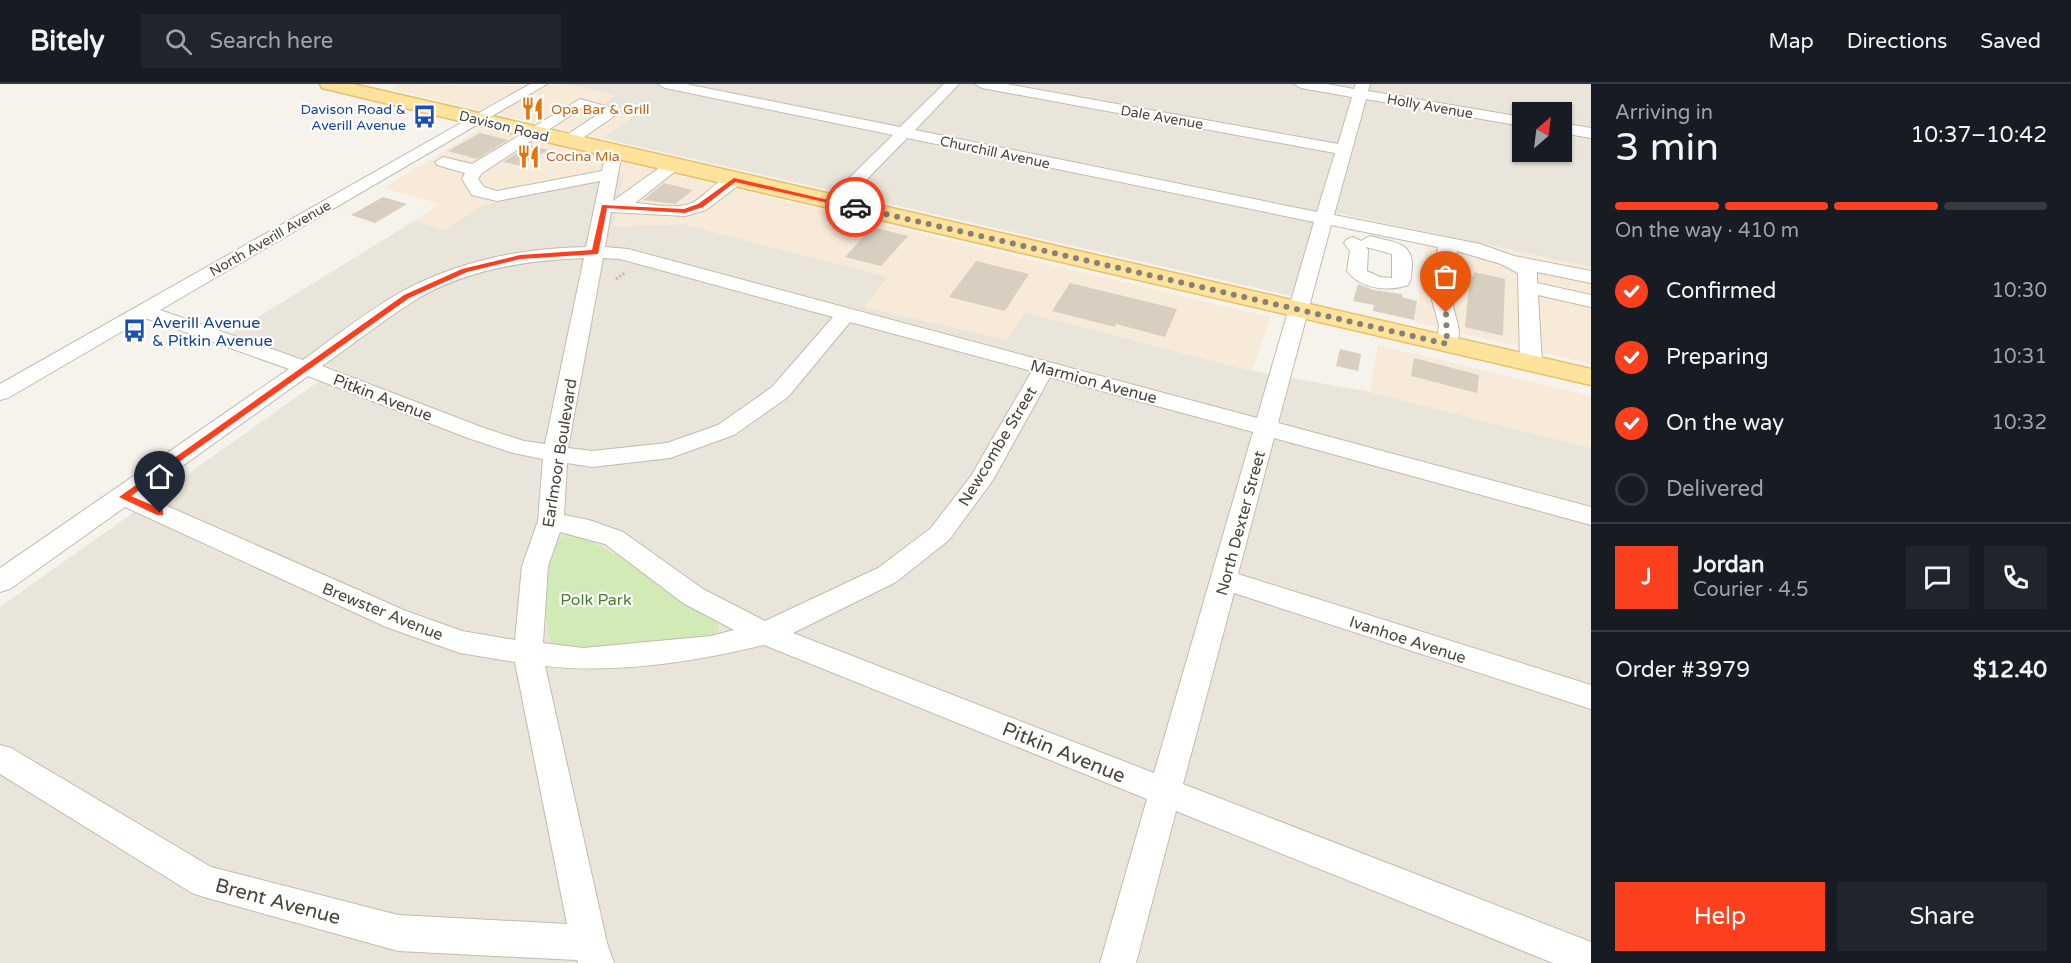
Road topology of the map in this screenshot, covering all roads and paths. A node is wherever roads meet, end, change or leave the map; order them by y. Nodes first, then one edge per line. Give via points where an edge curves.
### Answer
1 (330, 84) edge
2 (665, 84) edge
3 (952, 84) edge
4 (982, 84) edge
5 (1301, 84) edge
6 (534, 87) edge
7 (1361, 89) edge
8 (580, 103) junction
9 (477, 119) junction
10 (1512, 119) edge
11 (1572, 130) edge
12 (534, 133) junction
13 (1591, 133) edge
14 (903, 134) junction
15 (568, 141) junction
16 (1343, 150) junction
17 (443, 162) dead end
18 (612, 163) junction
19 (672, 166) junction
20 (475, 170) junction
21 (734, 180) junction
22 (835, 202) junction
23 (611, 207) junction
24 (1322, 228) junction
25 (1353, 243) dead end
26 (1448, 244) junction
27 (595, 252) junction
28 (1508, 260) junction
29 (1591, 277) edge
30 (1530, 287) junction
31 (1591, 301) edge
32 (1298, 309) junction
33 (143, 311) junction
34 (846, 314) junction
35 (1447, 344) junction
36 (1531, 363) junction
37 (304, 367) junction
38 (1045, 367) junction
39 (1591, 377) edge
40 (1, 392) edge
41 (1266, 428) junction
42 (555, 455) junction
43 (124, 497) junction
44 (1591, 516) edge
45 (551, 520) junction
46 (1225, 580) junction
47 (0, 582) edge
48 (765, 634) junction
49 (528, 653) junction
50 (1591, 697) edge
51 (0, 758) edge
52 (1165, 792) junction
53 (592, 953) edge
54 (1591, 960) edge
55 (1118, 963) edge

1 - 9 main road, Davison Road
2 - 14 street, Churchill Avenue
3 - 14 street
4 - 16 street, Dale Avenue
5 - 7 street, Holly Avenue
6 - 8 street
6 - 9 street, North Averill Avenue
7 - 10 street, Holly Avenue
7 - 16 street, North Dexter Street
8 - 12 street
8 - 15 street via 612,112
9 - 12 main road, Davison Road
9 - 33 street, North Averill Avenue
11 - 13 street
12 - 15 main road, Davison Road
12 - 20 street
14 - 22 street
14 - 24 street, Churchill Avenue
15 - 18 main road, Davison Road
16 - 24 street, North Dexter Street
17 - 20 street
18 - 19 main road, Davison Road
18 - 20 street via 497,196 478,191 470,179
18 - 23 street, Earlmoor Boulevard
19 - 21 main road, Davison Road
19 - 23 street
21 - 22 main road, Davison Road
21 - 23 street via 700,206 685,211
22 - 32 main road, Davison Road
23 - 27 street, Earlmoor Boulevard
24 - 25 street
24 - 26 street
24 - 32 street, North Dexter Street
26 - 28 street
26 - 35 street via 1442,300 1449,325
27 - 34 street, Marmion Avenue via 621,253
27 - 37 street, Marmion Avenue via 520,257 464,271 407,297
27 - 42 street, Earlmoor Boulevard
28 - 29 street
28 - 30 street via 1527,271
30 - 31 street
30 - 36 street
32 - 35 main road, Davison Road
32 - 41 street, North Dexter Street
33 - 37 street, Pitkin Avenue
33 - 40 street, North Averill Avenue
34 - 38 street, Marmion Avenue
34 - 42 street, Pitkin Avenue via 780,392 726,430 670,450 591,459
35 - 36 main road, Davison Road
36 - 39 main road, Davison Road
37 - 42 street, Pitkin Avenue via 476,433
37 - 43 street, Marmion Avenue
38 - 41 street, Marmion Avenue
38 - 48 street, Newcombe Street via 981,480 940,534 887,575
41 - 44 street, Marmion Avenue
41 - 46 street, North Dexter Street
42 - 45 street, Earlmoor Boulevard
43 - 47 street, Marmion Avenue
43 - 49 street, Brewster Avenue via 396,619 460,642
45 - 48 street, Pitkin Avenue via 614,538 693,596
45 - 49 street, Earlmoor Boulevard via 535,566
46 - 50 street, Ivanhoe Avenue
46 - 52 street, North Dexter Street
48 - 49 street, Brewster Avenue via 711,647 583,659
48 - 52 street, Pitkin Avenue
49 - 53 street, Earlmoor Boulevard
51 - 53 street, Brent Avenue via 204,881 398,933
52 - 54 street, Pitkin Avenue
52 - 55 street, North Dexter Street

